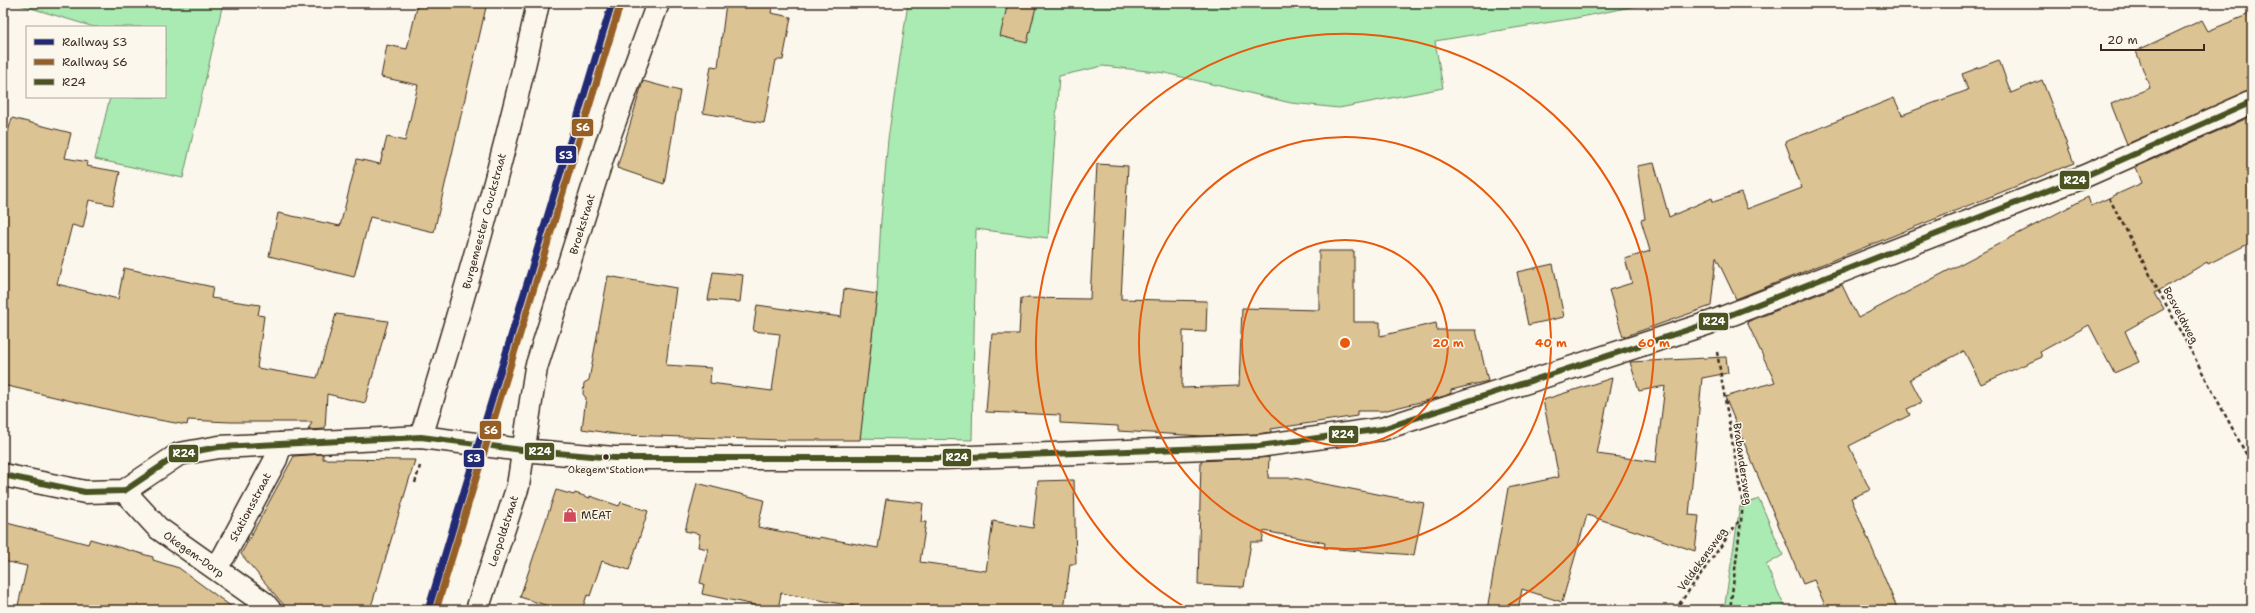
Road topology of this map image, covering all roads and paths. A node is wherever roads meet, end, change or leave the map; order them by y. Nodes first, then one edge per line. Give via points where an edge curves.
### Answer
1 (538, 3) edge
2 (658, 3) edge
3 (2252, 102) edge
4 (2096, 171) junction
5 (1712, 322) junction
6 (421, 437) junction
7 (282, 444) junction
8 (522, 450) junction
9 (2252, 466) edge
10 (3, 475) edge
11 (124, 491) junction
12 (1742, 516) junction
13 (215, 568) junction
14 (270, 610) edge
15 (477, 610) edge
16 (1675, 610) edge
17 (1730, 610) edge

1 - 6 main road, Burgemeester Couckstraat via 470,277
2 - 8 main road, Broekstraat via 608,140 536,368
3 - 4 main road
4 - 5 main road
4 - 9 path, Bosveldweg
5 - 8 main road via 1382,429 1259,446 943,458 614,458
5 - 12 path, Brabandersweg via 1743,505
6 - 7 main road
6 - 8 main road
7 - 11 main road via 219,447 179,454
7 - 13 main road, Stationsstraat via 276,460
8 - 15 main road, Leopoldstraat via 518,486
10 - 11 main road via 86,492
11 - 13 main road, Okegem-Dorp via 158,528
12 - 16 path, Veldekensweg
12 - 17 path, Brabandersweg
13 - 14 main road, Okegem-Dorp

